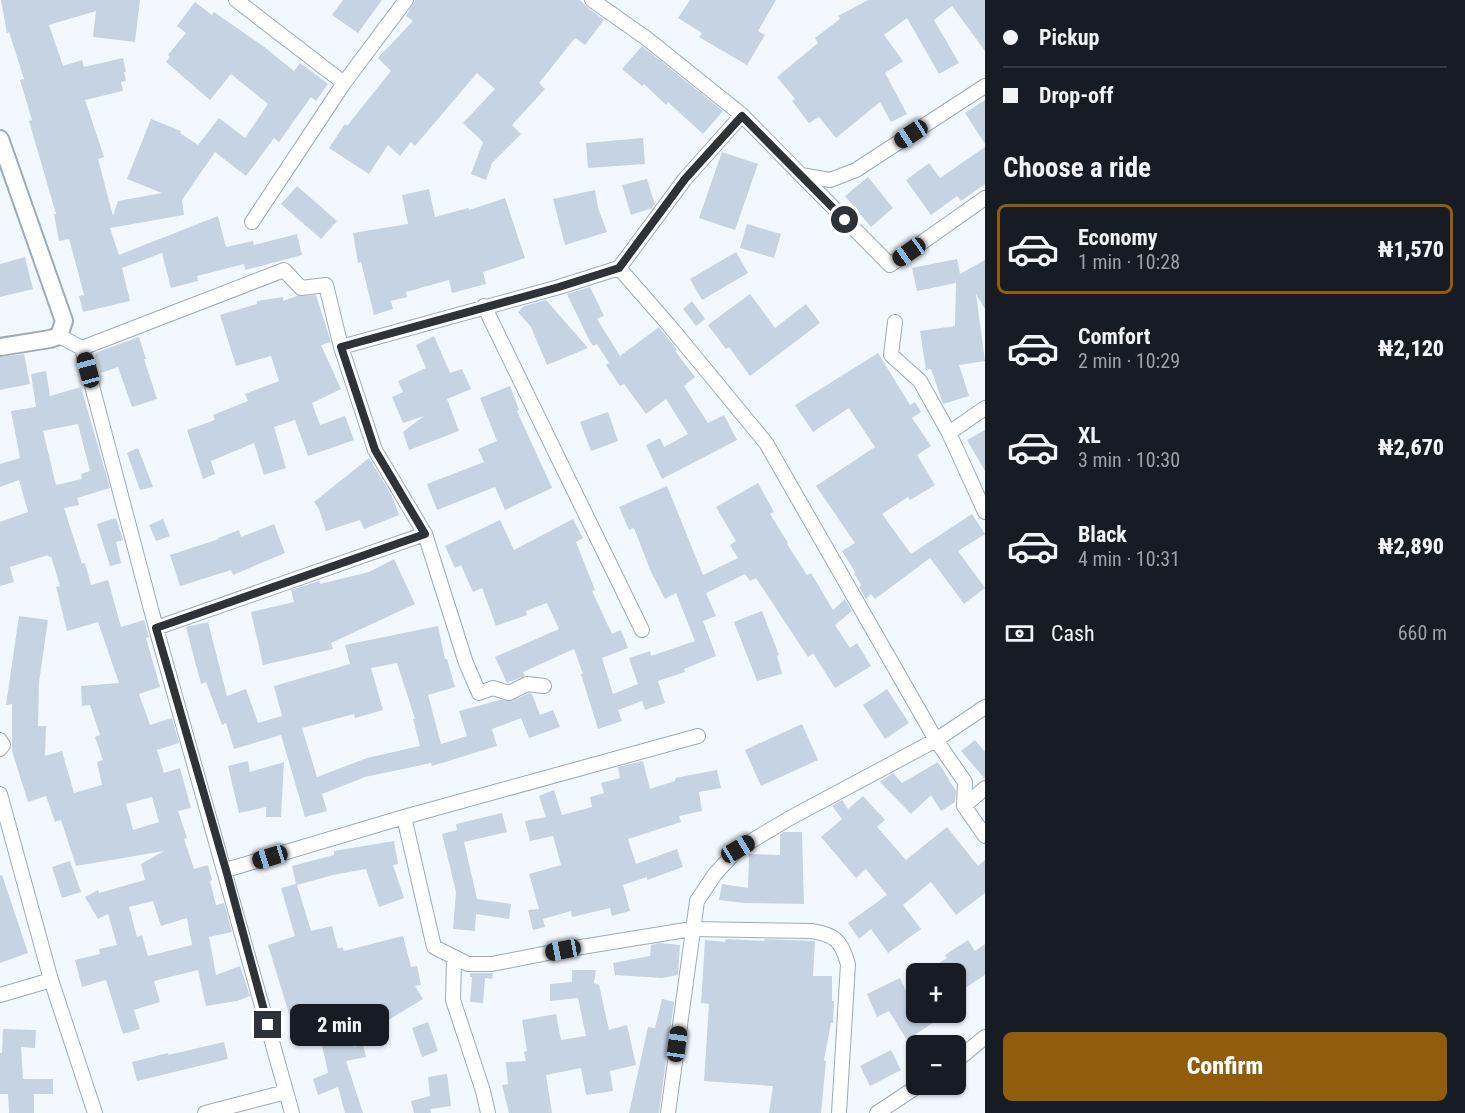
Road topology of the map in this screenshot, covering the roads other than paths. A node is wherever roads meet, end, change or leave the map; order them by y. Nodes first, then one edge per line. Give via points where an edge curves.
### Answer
1 (236, 0) edge
2 (406, 0) edge
3 (592, 0) edge
4 (344, 83) junction
5 (985, 86) edge
6 (742, 116) junction
7 (0, 139) edge
8 (801, 175) junction
9 (985, 198) edge
10 (252, 222) dead end
11 (619, 268) junction
12 (484, 306) junction
13 (895, 322) dead end
14 (59, 336) junction
15 (0, 346) edge
16 (341, 347) junction
17 (82, 348) junction
18 (985, 408) edge
19 (949, 433) junction
20 (985, 512) edge
21 (425, 534) junction
22 (156, 628) junction
23 (642, 630) dead end
24 (544, 686) dead end
25 (985, 707) edge
26 (698, 736) dead end
27 (0, 740) edge
28 (936, 740) junction
29 (0, 749) edge
30 (985, 788) edge
31 (0, 794) edge
32 (964, 806) junction
33 (404, 817) junction
34 (4, 823) edge
35 (985, 836) edge
36 (226, 870) junction
37 (692, 929) junction
38 (454, 958) junction
39 (51, 980) junction
40 (0, 995) edge
41 (985, 1037) edge
42 (966, 1052) edge
43 (286, 1092) junction
44 (906, 1094) edge
45 (96, 1113) edge
46 (205, 1113) edge
47 (292, 1113) edge
48 (488, 1113) edge
49 (668, 1113) edge
50 (839, 1113) edge
51 (877, 1113) edge

1 - 4 street
2 - 4 street
3 - 6 street
4 - 10 street
5 - 8 street via 856,170 830,180
6 - 8 street
6 - 11 street via 685,179
7 - 14 street via 64,321
8 - 9 street via 890,265
11 - 12 street
11 - 28 street via 765,443
12 - 16 street
12 - 23 street
13 - 19 street via 891,355 920,381
14 - 15 street
14 - 17 street
16 - 17 street via 326,285 300,288 284,270
16 - 21 street via 375,450
17 - 22 street
18 - 19 street
19 - 20 street
21 - 22 street
21 - 24 street via 479,693 493,688 510,693 527,684
22 - 36 street
25 - 28 street
26 - 33 street
27 - 29 street
28 - 32 street via 965,782
28 - 37 street via 738,849 697,901
30 - 32 street
31 - 34 street
32 - 35 street
33 - 36 street
33 - 38 street via 434,947
34 - 39 street
36 - 43 street
37 - 38 street via 492,964 468,964
37 - 49 street
37 - 50 street via 812,931 828,933 840,942 849,964
38 - 48 street via 453,1000
39 - 40 street
39 - 45 street
41 - 42 street
43 - 46 street
43 - 47 street
44 - 51 street

